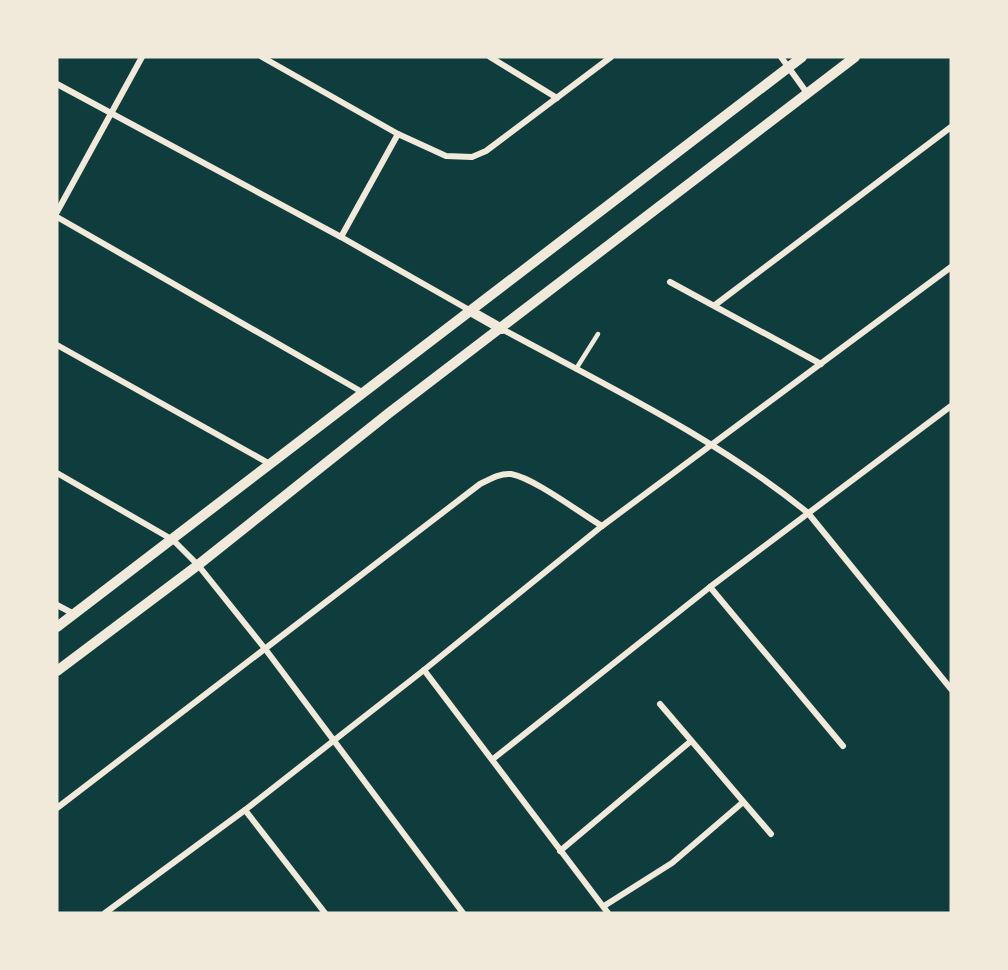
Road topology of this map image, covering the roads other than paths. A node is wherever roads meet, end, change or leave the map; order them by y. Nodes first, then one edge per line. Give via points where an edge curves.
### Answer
1 (142, 57) edge
2 (262, 57) edge
3 (490, 57) edge
4 (611, 57) edge
5 (781, 57) edge
6 (802, 57) edge
7 (855, 57) edge
8 (789, 68) junction
9 (57, 84) edge
10 (807, 93) junction
11 (557, 98) junction
12 (112, 112) junction
13 (951, 127) edge
14 (398, 134) junction
15 (57, 212) edge
16 (57, 218) edge
17 (341, 237) junction
18 (951, 267) edge
19 (670, 282) dead end
20 (715, 305) junction
21 (472, 312) junction
22 (502, 329) junction
23 (598, 334) dead end
24 (57, 345) edge
25 (820, 364) junction
26 (576, 369) junction
27 (362, 392) junction
28 (951, 406) edge
29 (712, 444) junction
30 (270, 465) junction
31 (57, 473) edge
32 (808, 513) junction
33 (602, 526) junction
34 (173, 540) junction
35 (198, 565) junction
36 (710, 587) junction
37 (57, 605) edge
38 (74, 614) junction
39 (57, 627) edge
40 (266, 650) junction
41 (424, 670) junction
42 (57, 671) edge
43 (951, 689) edge
44 (660, 704) dead end
45 (334, 741) junction
46 (691, 741) junction
47 (843, 746) dead end
48 (493, 759) junction
49 (742, 803) junction
50 (57, 808) edge
51 (245, 810) junction
52 (771, 834) dead end
53 (560, 850) junction
54 (604, 906) junction
55 (105, 913) edge
56 (325, 913) edge
57 (463, 913) edge
58 (608, 913) edge

1 - 12 street
2 - 14 street
3 - 11 street
4 - 11 street
5 - 8 street
6 - 8 street
7 - 10 street
8 - 10 street
8 - 21 street
9 - 12 street
10 - 22 street
11 - 14 street via 486,151 472,157 458,158
12 - 15 street
12 - 17 street
13 - 20 street
14 - 17 street
16 - 27 street
17 - 21 street
18 - 25 street
19 - 20 street
20 - 25 street
21 - 22 street
21 - 27 street
22 - 26 street
22 - 35 street
23 - 26 lane
24 - 30 street
25 - 29 street
26 - 29 street
27 - 30 street
28 - 32 street
29 - 32 street
29 - 33 street
30 - 34 street
31 - 34 street
32 - 36 street
32 - 43 street
33 - 40 street via 526,480 511,474 498,475 480,484
33 - 41 street
34 - 35 street
34 - 38 street
35 - 40 street
35 - 42 street
36 - 47 street
36 - 48 street
37 - 38 street
38 - 39 street
40 - 45 street
40 - 50 street
41 - 45 street
41 - 48 street
44 - 46 street
45 - 51 street
45 - 57 street
46 - 49 street
46 - 53 street
48 - 53 street
49 - 52 street
49 - 54 street via 672,863
51 - 55 street
51 - 56 street
53 - 54 street
54 - 58 street

